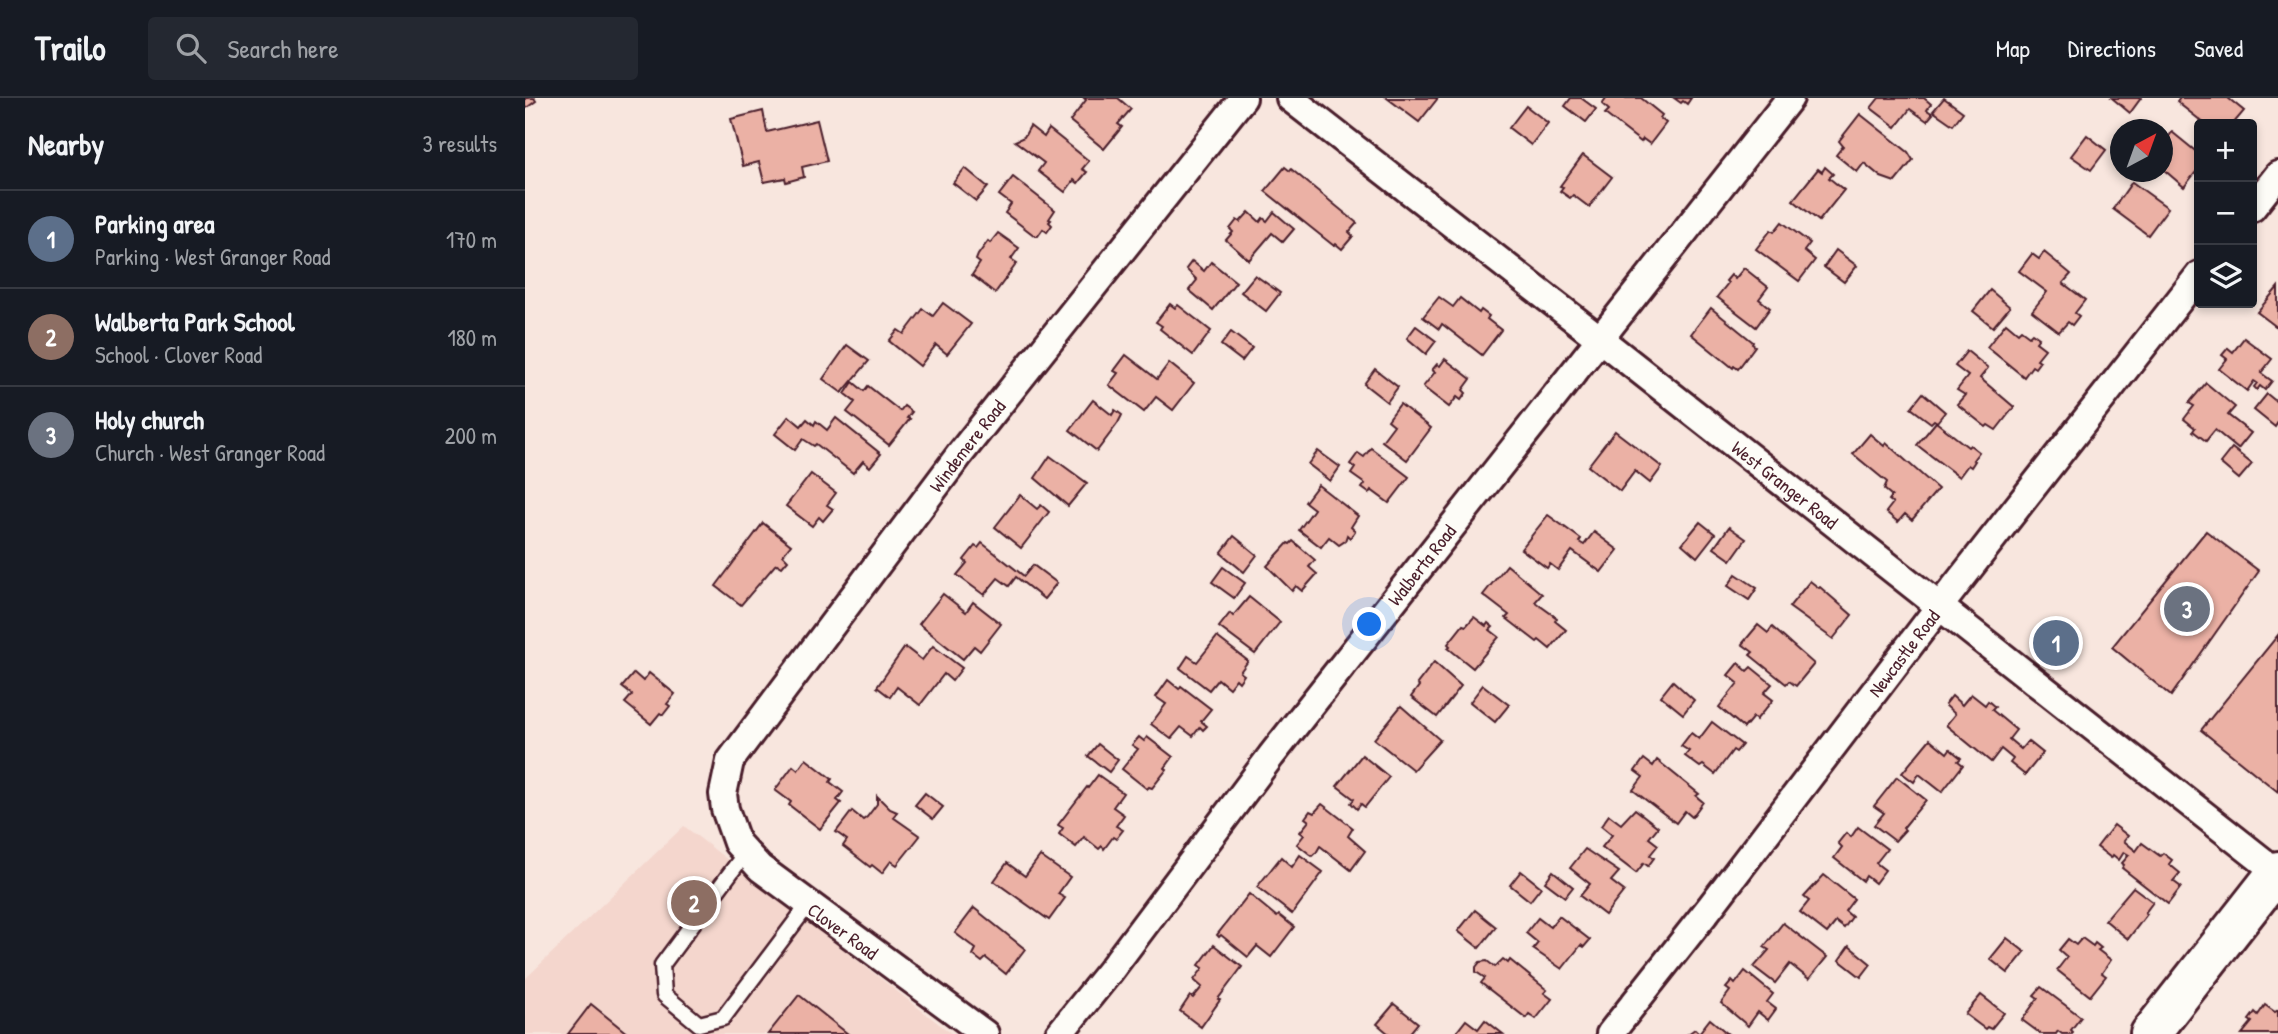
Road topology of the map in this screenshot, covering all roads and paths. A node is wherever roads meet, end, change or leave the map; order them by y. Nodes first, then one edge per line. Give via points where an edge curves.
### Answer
1 (1243, 98) edge
2 (1290, 98) edge
3 (1790, 98) edge
4 (2278, 175) edge
5 (2257, 202) edge
6 (2194, 281) edge
7 (1600, 339) junction
8 (1939, 607) junction
9 (725, 809) joint
10 (746, 852) junction
11 (2278, 872) edge
12 (808, 905) junction
13 (985, 1034) edge
14 (1059, 1034) edge
15 (1610, 1034) edge
16 (2150, 1034) edge

1 - 9 street, Windemere Road via 960,454 730,761 723,794
2 - 7 street, West Granger Road
3 - 7 street, Walberta Road
4 - 5 street
6 - 8 street, Newcastle Road
7 - 8 street, West Granger Road
7 - 14 street, Walberta Road
8 - 11 street, West Granger Road
8 - 15 street, Newcastle Road
9 - 10 street, Clover Road via 737,843
10 - 12 street, Clover Road
10 - 12 lane via 661,965 664,995 699,1024 723,1018
11 - 16 street
12 - 13 street, Clover Road

